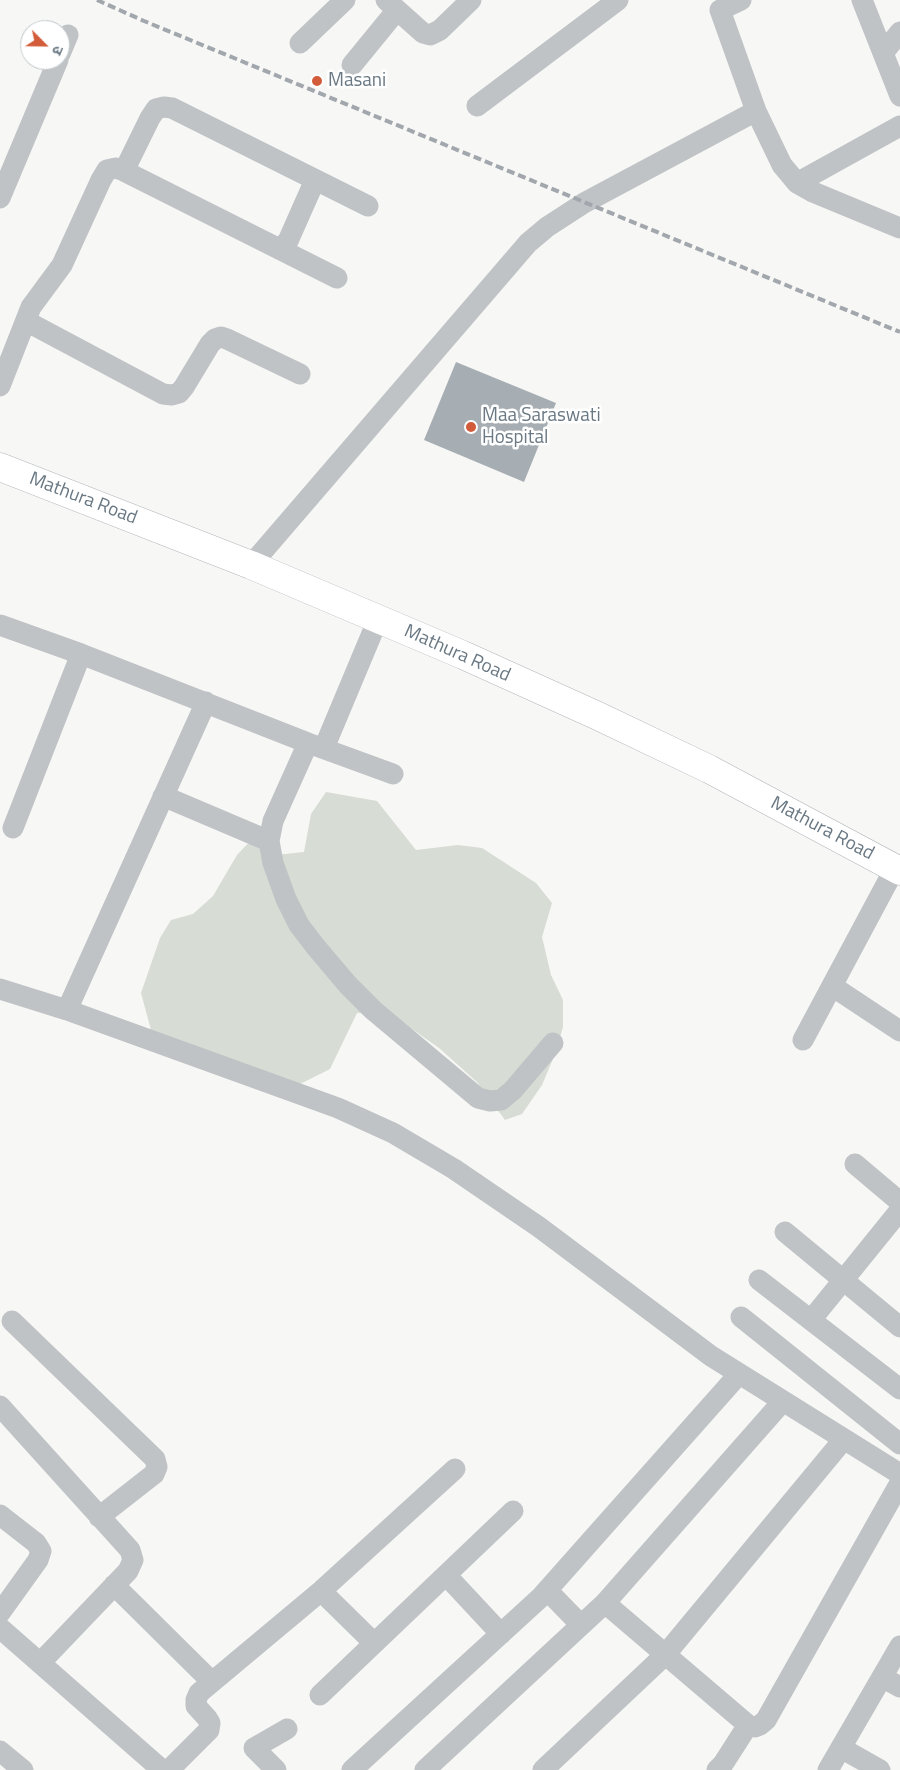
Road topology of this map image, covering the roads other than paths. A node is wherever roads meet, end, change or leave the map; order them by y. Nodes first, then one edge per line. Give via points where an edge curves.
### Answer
1 (345, 0) edge
2 (471, 0) edge
3 (618, 0) edge
4 (741, 0) edge
5 (862, 0) edge
6 (391, 5) edge
7 (717, 5) edge
8 (900, 32) edge
9 (300, 43) dead end
10 (883, 53) junction
11 (352, 65) dead end
12 (54, 70) edge
13 (900, 96) edge
14 (477, 106) dead end
15 (756, 110) junction
16 (900, 126) edge
17 (124, 171) junction
18 (315, 180) junction
19 (797, 184) junction
20 (0, 198) edge
21 (368, 206) dead end
22 (900, 228) edge
23 (279, 249) junction
24 (337, 278) dead end
25 (26, 321) junction
26 (300, 374) dead end
27 (0, 386) edge
28 (0, 467) edge
29 (251, 566) junction
30 (378, 619) junction
31 (0, 625) edge
32 (81, 654) junction
33 (206, 702) junction
34 (316, 745) junction
35 (392, 774) dead end
36 (163, 796) junction
37 (13, 828) dead end
38 (269, 840) junction
39 (897, 870) edge
40 (832, 986) junction
41 (0, 989) edge
42 (67, 1010) junction
43 (900, 1031) edge
44 (803, 1040) dead end
45 (553, 1043) dead end
46 (855, 1164) dead end
47 (900, 1202) edge
48 (900, 1210) edge
49 (785, 1232) dead end
50 (759, 1280) dead end
51 (843, 1280) junction
52 (740, 1317) dead end
53 (811, 1320) junction
54 (12, 1321) dead end
55 (900, 1327) edge
56 (739, 1374) junction
57 (900, 1389) edge
58 (783, 1401) junction
59 (0, 1406) edge
60 (844, 1439) junction
61 (900, 1444) edge
62 (900, 1448) edge
63 (455, 1469) dead end
64 (897, 1475) edge
65 (513, 1511) dead end
66 (0, 1515) edge
67 (99, 1516) junction
68 (446, 1575) junction
69 (114, 1585) junction
70 (547, 1590) junction
71 (321, 1591) junction
72 (605, 1603) junction
73 (0, 1614) edge
74 (581, 1626) junction
75 (0, 1628) edge
76 (501, 1634) junction
77 (374, 1643) junction
78 (900, 1646) edge
79 (665, 1655) junction
80 (40, 1663) junction
81 (212, 1682) junction
82 (891, 1682) edge
83 (320, 1695) dead end
84 (748, 1725) junction
85 (287, 1729) dead end
86 (841, 1748) junction
87 (0, 1751) edge
88 (24, 1770) edge
89 (162, 1770) edge
90 (169, 1770) edge
91 (276, 1770) edge
92 (352, 1770) edge
93 (425, 1770) edge
94 (543, 1770) edge
95 (717, 1770) edge
96 (828, 1770) edge
97 (880, 1770) edge

1 - 9 street
2 - 6 street via 440,30 430,35 423,33
3 - 14 street
4 - 7 street
5 - 10 street
6 - 11 street
7 - 15 street
8 - 10 street
10 - 13 street
12 - 20 street
15 - 19 street via 782,165
15 - 29 street via 584,203 528,243
16 - 19 street
17 - 18 street via 150,118 156,109 164,107 172,108
17 - 23 street
17 - 25 street via 116,168 107,170 100,180 62,265 32,307
18 - 21 street
18 - 23 street via 288,241
19 - 22 street
23 - 24 street
25 - 26 street via 162,394 179,393 210,344 220,337
25 - 27 street
28 - 29 main road, Mathura Road
29 - 30 main road, Mathura Road
30 - 34 street
30 - 39 main road, Mathura Road via 709,769
31 - 32 street
32 - 33 street
32 - 37 street
33 - 34 street
33 - 36 street
34 - 35 street
34 - 38 street via 272,822
36 - 38 street
36 - 42 street
38 - 45 street via 286,900 315,946 373,1010 478,1098 501,1100 514,1090
39 - 40 street
40 - 43 street
40 - 44 street
41 - 42 street
42 - 56 street via 338,1108 393,1133 454,1169 539,1227 695,1345
46 - 47 street
48 - 51 street
49 - 51 street
50 - 53 street
51 - 53 street
51 - 55 street
52 - 61 street
53 - 57 street
54 - 67 street via 155,1459 157,1467 154,1474
56 - 58 street
56 - 70 street
58 - 60 street
58 - 72 street
59 - 67 street
60 - 64 street
60 - 79 street
62 - 64 street
63 - 71 street
64 - 84 street via 766,1720 755,1727
65 - 68 street
66 - 73 street via 36,1543 41,1551
67 - 69 street via 130,1550 133,1560 128,1571
68 - 76 street
68 - 77 street
69 - 80 street
69 - 81 street
70 - 74 street
70 - 76 street
71 - 77 street
71 - 81 street
72 - 74 street
72 - 79 street
74 - 93 street
75 - 80 street
76 - 92 street
77 - 83 street
78 - 82 street
79 - 84 street
79 - 94 street
80 - 89 street
81 - 90 street via 196,1700 196,1706 210,1723 209,1730
82 - 86 street
84 - 95 street
85 - 91 street via 254,1748
86 - 96 street
86 - 97 street
87 - 88 street

